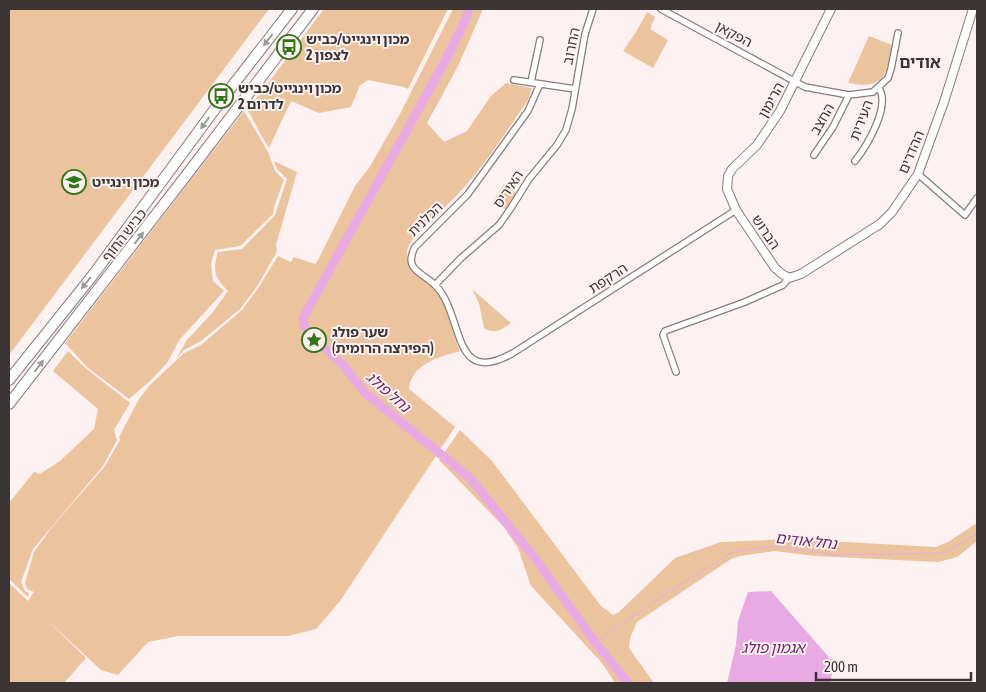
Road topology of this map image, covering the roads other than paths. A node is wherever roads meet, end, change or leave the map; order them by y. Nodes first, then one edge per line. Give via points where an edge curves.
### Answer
1 (292, 9) edge
2 (313, 9) edge
3 (593, 9) edge
4 (661, 9) edge
5 (831, 9) edge
6 (973, 9) edge
7 (898, 33) dead end
8 (540, 40) dead end
9 (514, 80) dead end
10 (531, 82) junction
11 (795, 82) junction
12 (540, 84) junction
13 (878, 87) junction
14 (575, 89) junction
15 (849, 95) junction
16 (814, 155) dead end
17 (855, 161) dead end
18 (918, 174) junction
19 (729, 195) joint
20 (977, 198) edge
21 (736, 210) junction
22 (789, 278) junction
23 (435, 285) junction
24 (491, 363) joint
25 (676, 372) dead end
26 (9, 380) edge
27 (9, 404) edge

1 -> 26 highway, כביש החוף via 93,275
27 -> 2 highway, כביש החוף
3 - 14 street, החרוב
4 - 11 street, הפקאן
5 - 11 street, הרימון
6 - 18 street, ההדרים
7 - 13 street via 890,74
8 - 10 street
9 - 10 street
10 - 12 street
11 - 15 street, הפקאן via 804,87
11 - 19 street, הרימון via 764,136 729,173 726,184
12 - 14 street
12 - 23 street, הכלנית via 528,111 474,187 413,250 411,265
13 - 15 street, הפקאן via 873,92
13 - 17 street, העירית via 883,94 878,120
14 - 23 street, האיריס via 570,118 557,145 498,225
15 - 16 street, החצב
18 - 20 street via 965,215
18 - 22 street, ההדרים via 880,224 801,274
19 - 21 street, הברוש
21 - 22 street, הברוש via 775,268
21 - 24 street, הרקפת via 552,330 508,357
22 - 25 street via 783,286 665,331 663,335
23 - 24 street, הכלנית via 446,301 469,355 480,363

